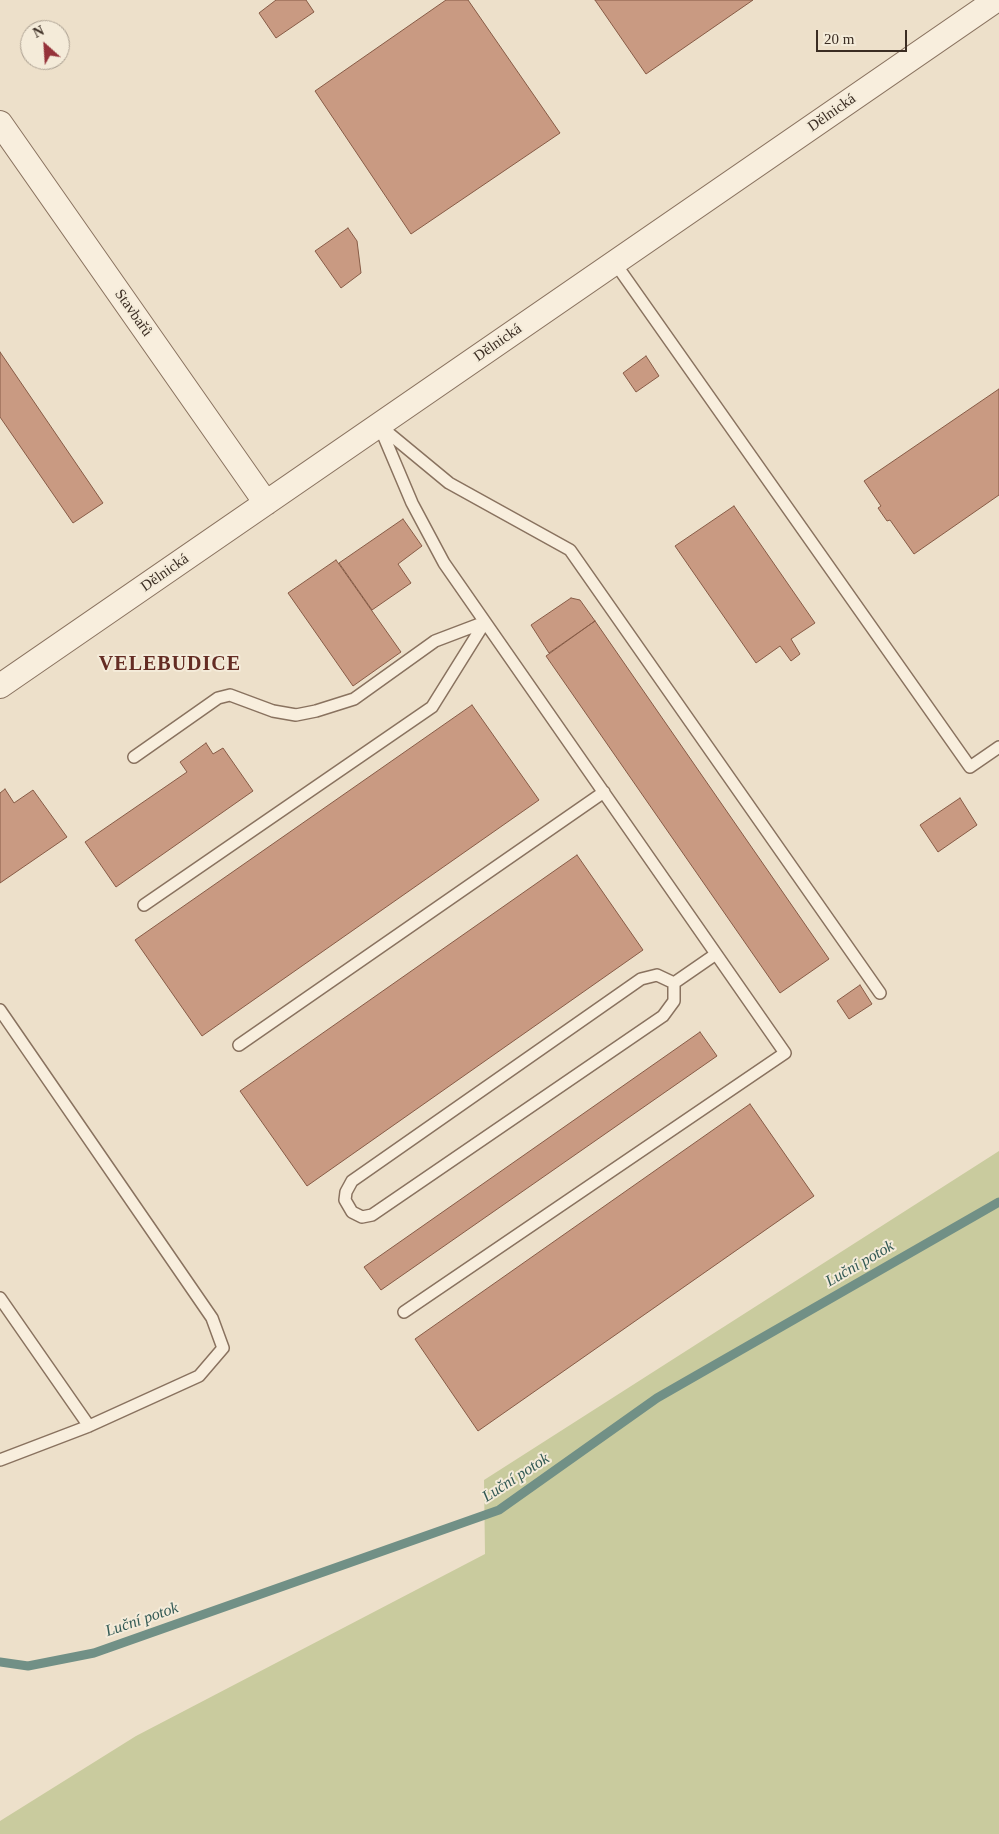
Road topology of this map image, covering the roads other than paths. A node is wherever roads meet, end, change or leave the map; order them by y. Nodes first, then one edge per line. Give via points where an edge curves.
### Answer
1 (996, 0) edge
2 (0, 123) edge
3 (615, 263) junction
4 (379, 425) junction
5 (266, 503) junction
6 (486, 622) junction
7 (0, 686) edge
8 (999, 747) edge
9 (134, 756) dead end
10 (604, 792) junction
11 (144, 905) dead end
12 (716, 954) junction
13 (674, 983) junction
14 (880, 993) dead end
15 (0, 1010) edge
16 (239, 1045) dead end
17 (0, 1298) edge
18 (404, 1312) dead end
19 (89, 1426) junction
20 (0, 1460) edge

1 - 3 street, Dělnická
2 - 5 street, Stavbařů
3 - 4 street, Dělnická
3 - 8 lane via 970,767
4 - 5 street, Dělnická
4 - 6 lane via 412,503 444,563
4 - 14 lane via 449,483 570,550
5 - 7 street, Dělnická
6 - 9 lane via 435,641 354,699 296,715 273,711 230,695 218,698
6 - 10 lane
6 - 11 lane via 432,706
10 - 12 lane
10 - 16 lane
12 - 13 lane
12 - 18 lane via 785,1053
13 - 13 lane via 674,1001 663,1016 372,1215 362,1217 352,1212 345,1200 352,1181 641,979 657,975
15 - 19 lane via 212,1318 223,1348 199,1376
17 - 19 lane
19 - 20 lane

